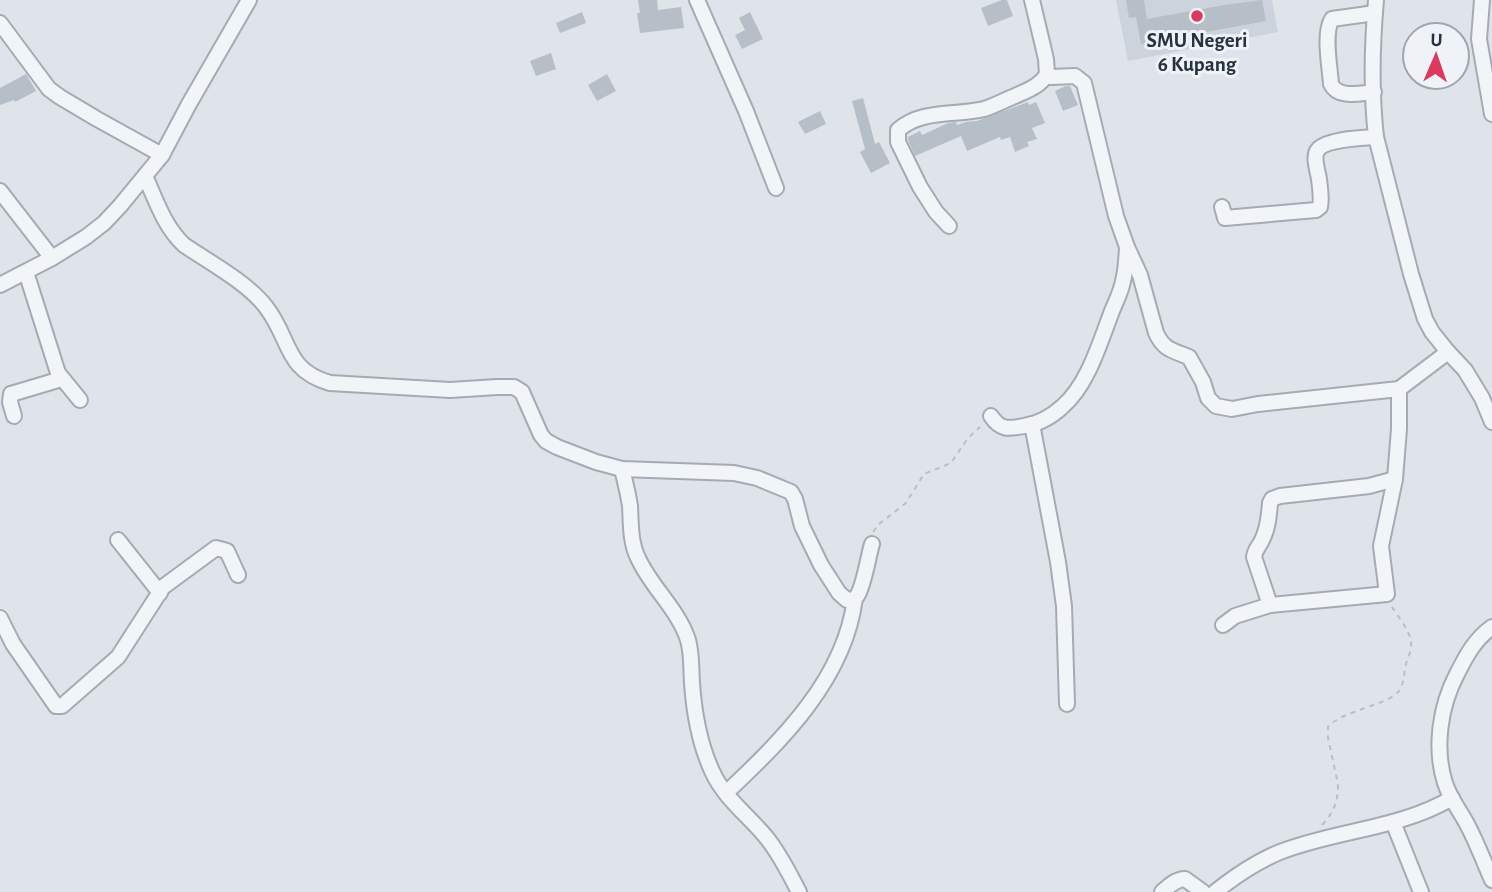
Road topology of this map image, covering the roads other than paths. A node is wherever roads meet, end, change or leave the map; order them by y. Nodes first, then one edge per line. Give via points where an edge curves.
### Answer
1 (249, 0) edge
2 (697, 0) edge
3 (1032, 0) edge
4 (1482, 0) edge
5 (1375, 6) edge
6 (0, 23) edge
7 (1047, 75) junction
8 (1374, 92) junction
9 (1492, 114) edge
10 (1376, 136) junction
11 (162, 155) junction
12 (145, 176) junction
13 (776, 188) dead end
14 (0, 191) edge
15 (1222, 207) dead end
16 (949, 226) dead end
17 (1127, 247) junction
18 (52, 258) junction
19 (26, 272) junction
20 (0, 285) edge
21 (1448, 352) junction
22 (58, 373) junction
23 (1399, 389) junction
24 (80, 400) dead end
25 (14, 416) dead end
26 (991, 416) road end
27 (1492, 422) edge
28 (1032, 425) junction
29 (622, 469) junction
30 (1395, 479) junction
31 (118, 540) dead end
32 (872, 544) road end
33 (238, 575) dead end
34 (160, 593) junction
35 (855, 598) junction
36 (1270, 605) junction
37 (0, 618) edge
38 (1223, 625) dead end
39 (1492, 627) edge
40 (1067, 704) dead end
41 (726, 793) junction
42 (1452, 798) junction
43 (1393, 822) junction
44 (1492, 880) edge
45 (799, 892) edge
46 (1162, 892) edge
47 (1203, 892) edge
48 (1215, 892) edge
49 (1421, 892) edge

1 - 11 street
2 - 13 street
3 - 7 street
4 - 9 street via 1479,39
5 - 8 street
5 - 8 street via 1332,19 1328,26 1334,90 1341,94
6 - 11 street via 49,89
7 - 16 street via 1031,90 987,108 929,115 898,130 898,142 920,187
7 - 17 street via 1075,76 1084,83
8 - 10 street
10 - 15 street via 1318,149 1321,200 1316,210 1226,218
10 - 21 street via 1419,301 1432,332
11 - 12 street
12 - 18 street via 104,223
12 - 29 street via 175,236 266,307 289,352 307,374 330,383 450,390 517,388 546,441
14 - 18 street
17 - 23 street via 1160,341 1170,351 1189,358 1216,406 1232,409
17 - 28 street via 1122,287 1098,352 1063,406
18 - 19 street
19 - 20 street
19 - 22 street
21 - 23 street
21 - 27 street via 1465,370
22 - 24 street
22 - 25 street via 58,380 11,394
23 - 30 street
26 - 28 street via 1003,427
28 - 40 street via 1064,606
29 - 35 street via 734,473 791,492 826,575 844,598
29 - 41 street via 636,554 688,640 694,704 705,752
30 - 36 street via 1381,546 1387,594
30 - 36 street via 1272,499 1254,557
31 - 34 street
32 - 35 street
33 - 34 street via 227,551 216,548
34 - 37 street via 118,657 62,706 56,706
35 - 41 street via 850,628 824,682 783,737
36 - 38 street via 1235,616
39 - 42 street via 1463,662 1442,718 1440,755
41 - 45 street via 766,837
42 - 43 street
42 - 44 street
43 - 48 street via 1278,853
43 - 49 street
46 - 47 street via 1185,879

